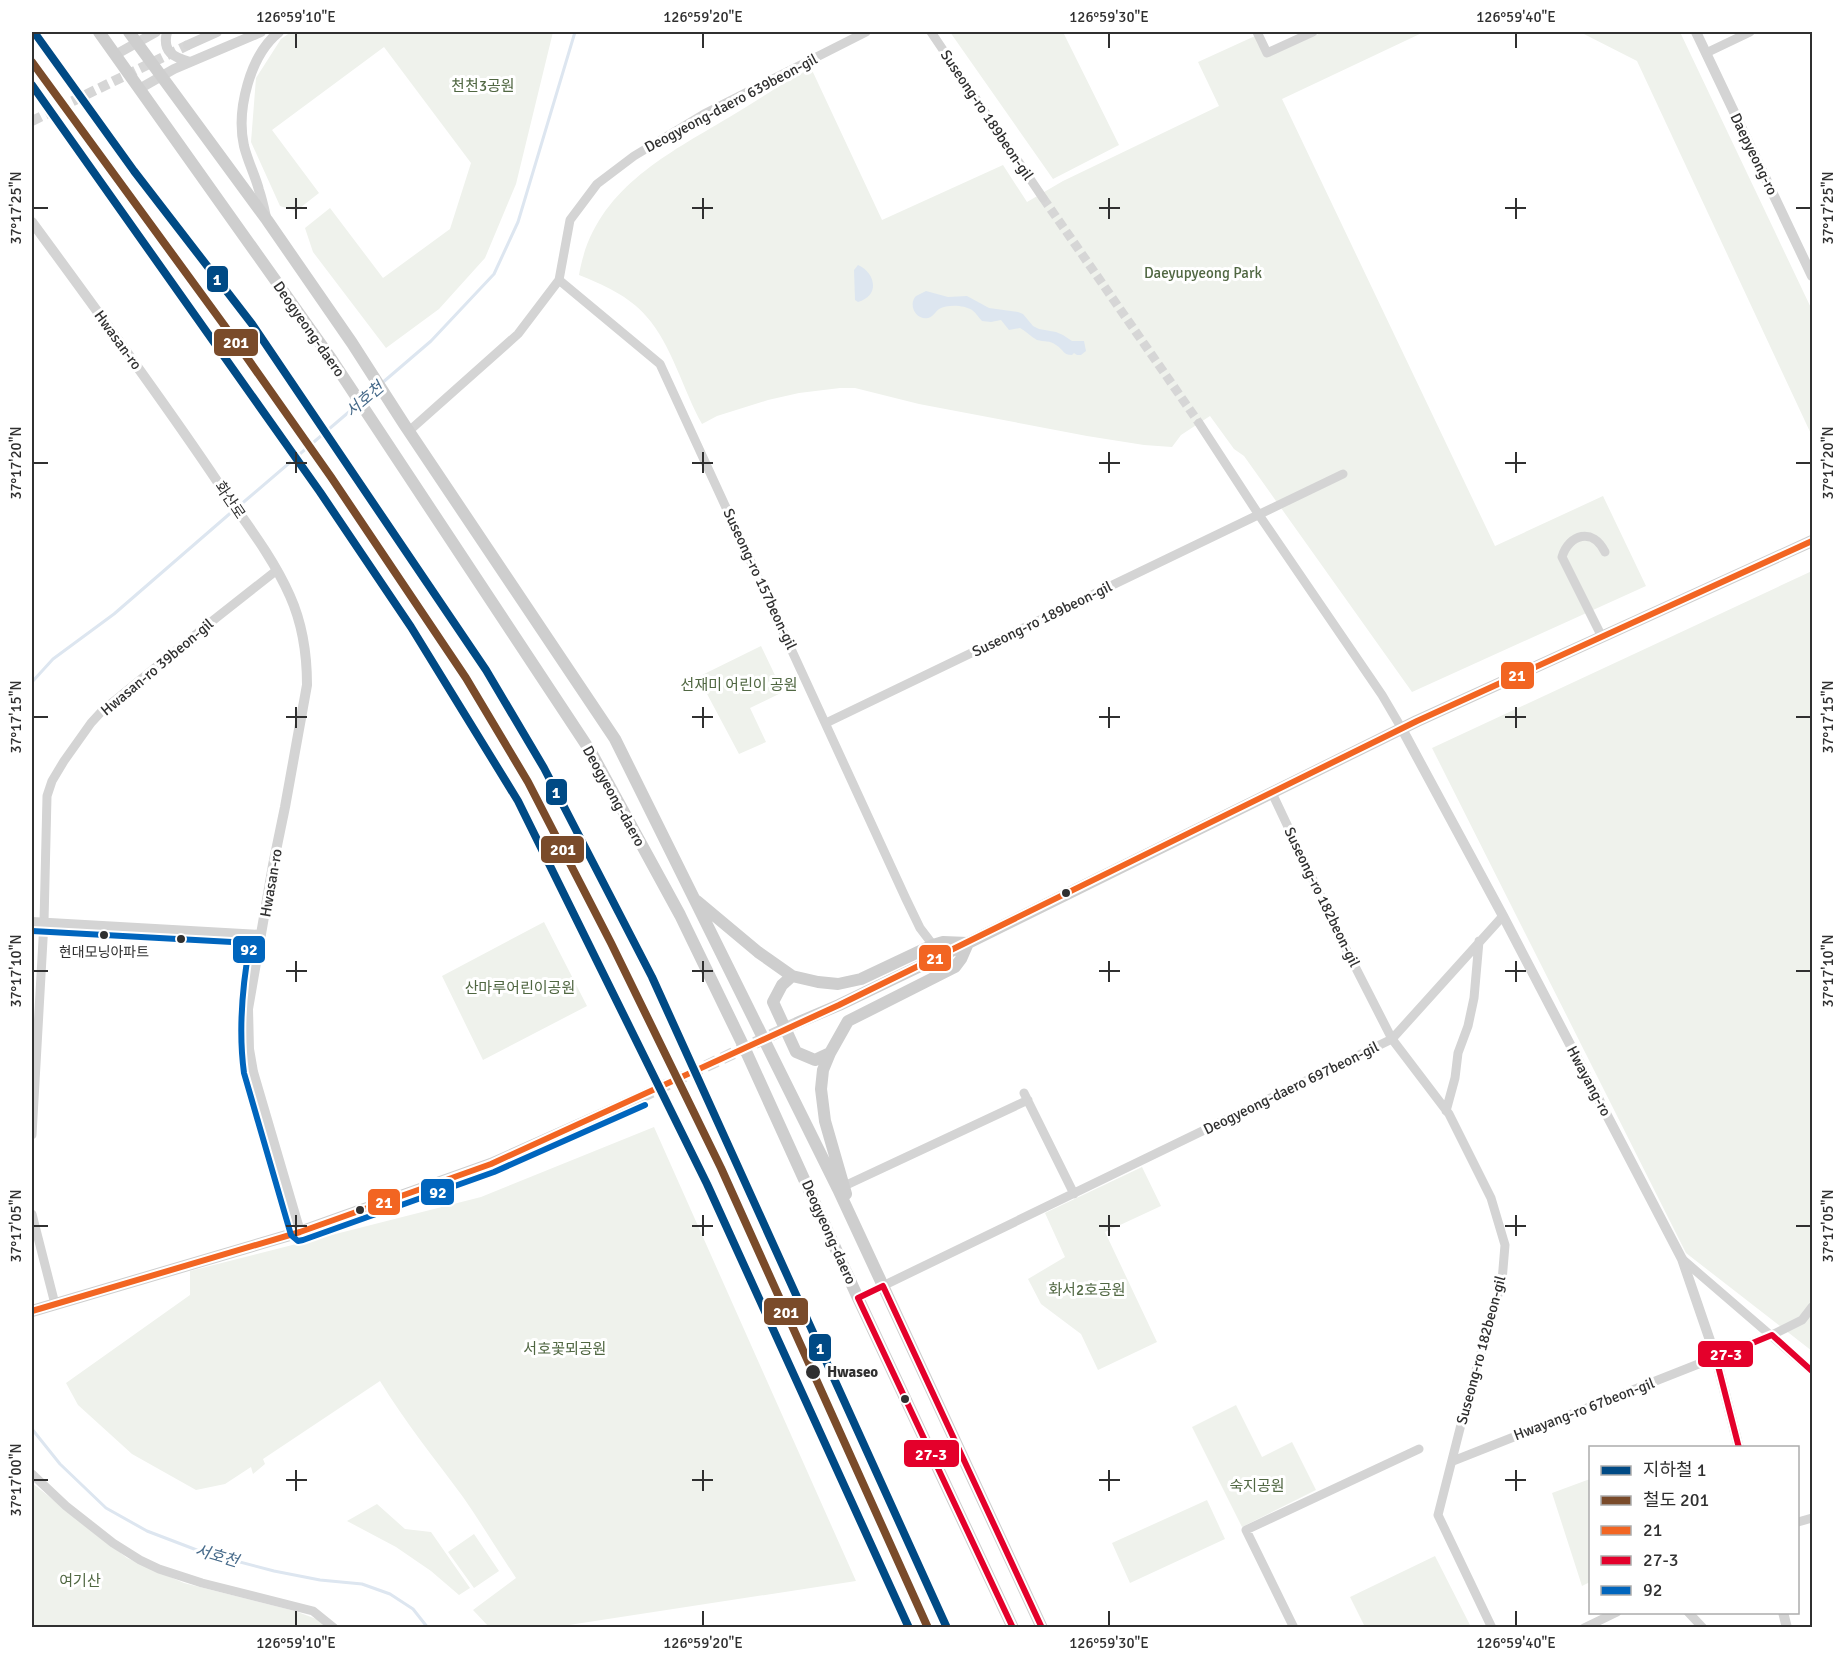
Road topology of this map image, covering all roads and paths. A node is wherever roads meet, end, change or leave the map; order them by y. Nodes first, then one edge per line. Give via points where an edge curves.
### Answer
1 (99, 32) edge
2 (156, 32) edge
3 (167, 32) edge
4 (218, 32) edge
5 (261, 32) edge
6 (279, 32) edge
7 (866, 32) edge
8 (931, 32) edge
9 (1257, 32) edge
10 (1313, 32) edge
11 (1696, 32) edge
12 (1750, 32) edge
13 (133, 36) edge
14 (188, 45) tunnel mouth
15 (1706, 53) junction
16 (115, 55) junction
17 (190, 62) junction
18 (162, 76) junction
19 (139, 89) junction
20 (1043, 198) tunnel mouth
21 (267, 220) junction
22 (32, 222) edge
23 (1812, 276) edge
24 (559, 280) junction
25 (1199, 423) tunnel mouth
26 (406, 428) junction
27 (203, 459) joint
28 (1343, 474) dead end
29 (1258, 515) junction
30 (257, 540) joint
31 (1812, 541) edge
32 (1605, 552) dead end
33 (277, 570) junction
34 (1602, 637) junction
35 (826, 723) junction
36 (1402, 729) junction
37 (1272, 794) junction
38 (693, 897) junction
39 (1503, 916) junction
40 (32, 922) edge
41 (44, 922) junction
42 (261, 935) junction
43 (1479, 941) junction
44 (968, 943) junction
45 (933, 945) junction
46 (792, 976) junction
47 (799, 1022) tunnel mouth
48 (1392, 1039) junction
49 (830, 1053) junction
50 (641, 1097) tunnel mouth
51 (1446, 1111) junction
52 (32, 1135) edge
53 (841, 1188) junction
54 (1074, 1194) junction
55 (32, 1214) edge
56 (300, 1232) junction
57 (1682, 1259) junction
58 (883, 1286) junction
59 (858, 1299) junction
60 (55, 1304) junction
61 (1812, 1307) edge
62 (32, 1311) edge
63 (1772, 1335) junction
64 (1716, 1358) junction
65 (1812, 1371) edge
66 (1738, 1446) edge
67 (1419, 1449) dead end
68 (1453, 1461) junction
69 (32, 1474) edge
70 (1613, 1614) edge
71 (1690, 1614) edge
72 (1600, 1620) junction
73 (334, 1628) edge
74 (1013, 1628) edge
75 (1042, 1628) edge
76 (1294, 1628) edge
77 (1492, 1628) edge
78 (1584, 1628) edge
79 (1610, 1628) edge
80 (1703, 1628) edge

1 - 16 main road, Deogyeong-daero
2 - 13 street
3 - 17 street via 167,50
4 - 14 street
5 - 17 street
6 - 21 street via 252,70 243,108 243,143
7 - 24 street, Deogyeong-daero 639beon-gil via 667,135 597,184 570,220
8 - 20 street, Suseong-ro 189beon-gil
9 - 10 street via 1267,53
11 - 15 street, Daepyeong-ro
12 - 15 street
13 - 16 street
13 - 18 main road, Deogyeong-daero
15 - 23 street, Daepyeong-ro
16 - 19 main road, Deogyeong-daero
17 - 18 street
18 - 19 street
18 - 21 main road, Deogyeong-daero
19 - 59 main road, Deogyeong-daero via 332,360 591,752 710,976
21 - 26 main road, Deogyeong-daero
22 - 27 street, Hwasan-ro
24 - 26 street, Deogyeong-daero 639beon-gil via 518,334
24 - 35 street, Suseong-ro 157beon-gil via 660,364
25 - 29 street
26 - 38 main road, Deogyeong-daero via 615,739
27 - 30 street, 화산로
28 - 29 street, Suseong-ro 189beon-gil
29 - 35 street, Suseong-ro 189beon-gil
29 - 36 street
30 - 33 street, Hwasan-ro
31 - 34 main road
32 - 34 street via 1601,544 1586,536 1575,538 1565,547 1562,557
33 - 41 street, Hwasan-ro 39beon-gil via 102,711 64,761 47,796
33 - 42 street, Hwasan-ro via 300,624 307,685
34 - 36 main road
35 - 45 street, Suseong-ro 157beon-gil via 910,909
36 - 37 main road
36 - 39 street, Hwayang-ro
37 - 44 main road
37 - 48 street, Suseong-ro 182beon-gil
38 - 46 main road
38 - 53 main road, Deogyeong-daero
39 - 43 street, Deogyeong-daero 697beon-gil
39 - 57 street, Hwayang-ro
40 - 41 street
41 - 42 street
41 - 52 street, Hwasan-ro 39beon-gil
42 - 56 street, Hwasan-ro via 248,1009 249,1049
43 - 48 street, Deogyeong-daero 697beon-gil
43 - 51 street via 1474,998
44 - 45 main road
44 - 47 main road
44 - 49 main road via 955,967 848,1021
45 - 46 main road via 861,979 838,984
46 - 49 main road via 773,1002 796,1052 815,1060
48 - 51 street, Suseong-ro 182beon-gil
48 - 54 street, Deogyeong-daero 697beon-gil
49 - 53 main road via 821,1089
50 - 56 main road via 491,1164
51 - 68 street, Suseong-ro 182beon-gil via 1491,1198 1505,1245 1502,1281
53 - 54 street via 1026,1097
53 - 58 main road, Deogyeong-daero
54 - 58 street, Deogyeong-daero 697beon-gil
55 - 60 street
56 - 60 main road
57 - 63 street
57 - 64 street, Hwayang-ro
58 - 59 street, Deogyeong-daero 697beon-gil
58 - 75 main road, Deogyeong-daero
59 - 74 main road, Deogyeong-daero
60 - 62 main road
61 - 63 street, Hwayang-ro 67beon-gil via 1802,1320
63 - 64 street, Hwayang-ro 67beon-gil
63 - 65 street
64 - 66 street, Hwayang-ro
64 - 68 street, Hwayang-ro 67beon-gil
67 - 76 street via 1246,1530
68 - 77 street, Suseong-ro 182beon-gil via 1438,1515
69 - 73 street via 66,1506 140,1560 202,1583 313,1611
70 - 72 street
71 - 80 street
72 - 78 street
72 - 79 street

